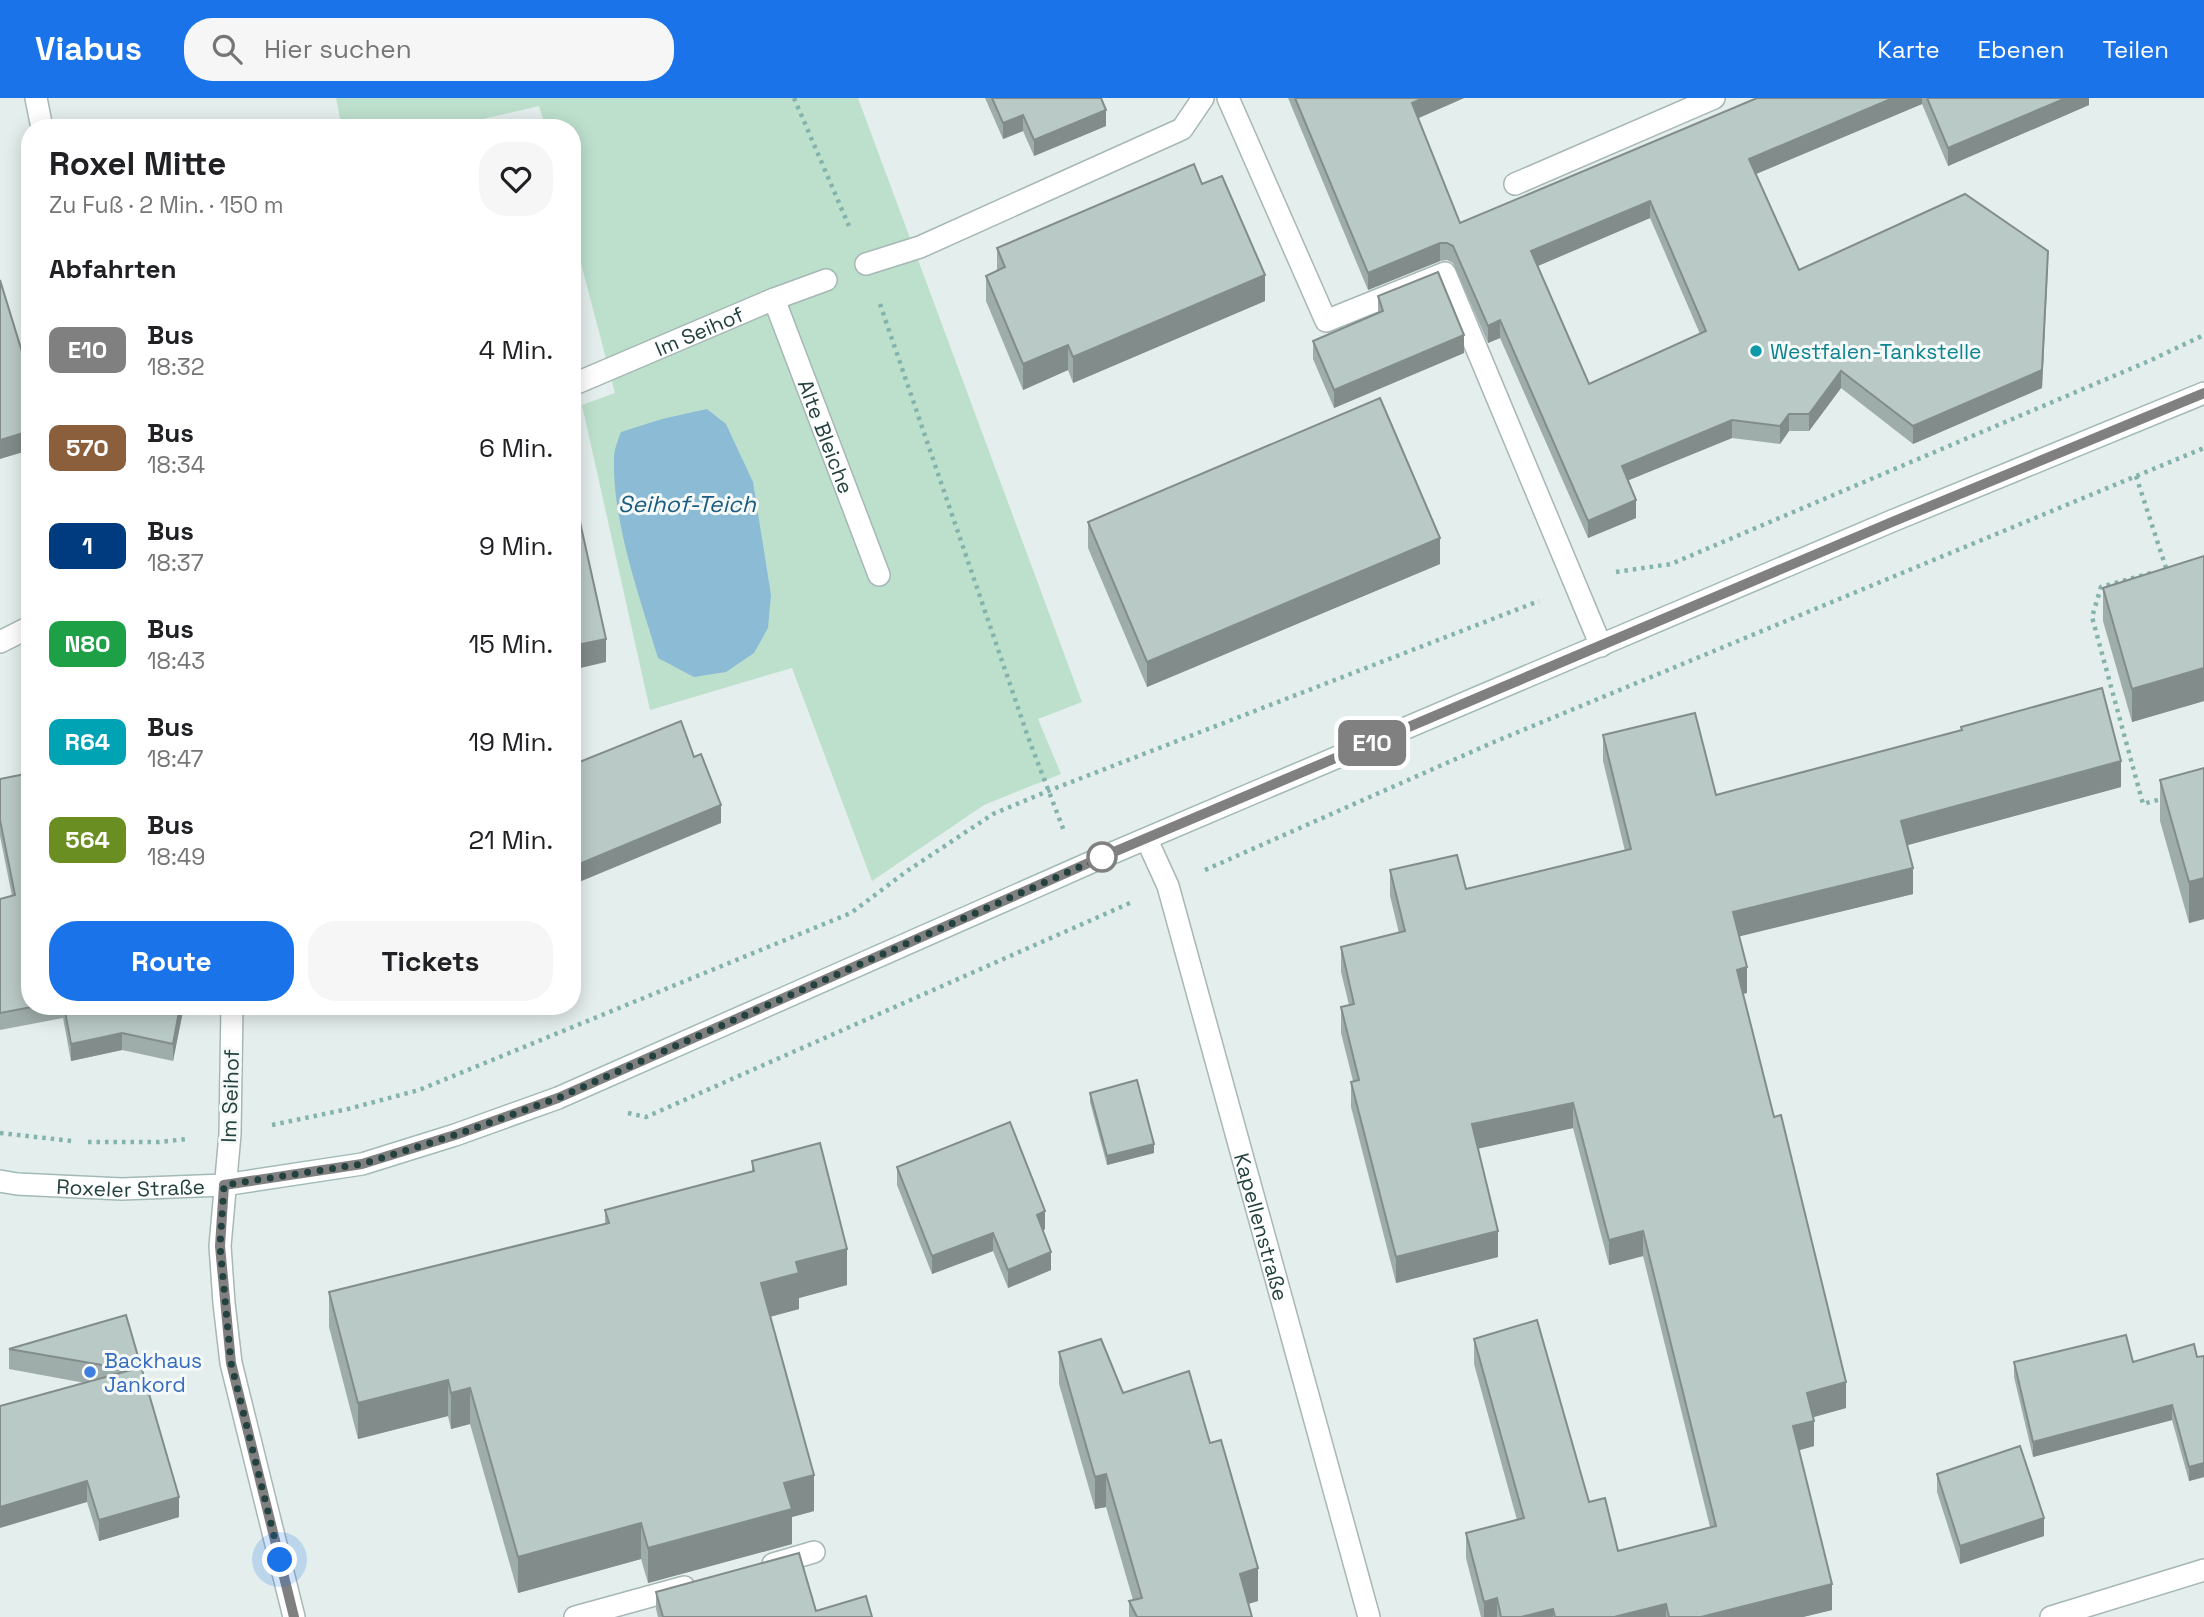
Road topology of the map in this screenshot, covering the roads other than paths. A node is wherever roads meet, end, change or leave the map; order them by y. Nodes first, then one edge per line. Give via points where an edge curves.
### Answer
1 (36, 98) edge
2 (1203, 98) edge
3 (1228, 98) edge
4 (1714, 98) edge
5 (40, 119) edge
6 (1515, 184) dead end
7 (866, 264) road end
8 (826, 280) dead end
9 (774, 299) junction
10 (581, 380) edge
11 (2204, 393) edge
12 (879, 575) dead end
13 (21, 631) edge
14 (0, 642) edge
15 (1601, 646) junction
16 (1147, 840) junction
17 (232, 1015) edge
18 (0, 1181) edge
19 (224, 1185) junction
20 (814, 1552) dead end
21 (748, 1570) edge
22 (2204, 1570) edge
23 (708, 1581) edge
24 (287, 1615) edge
25 (575, 1617) edge
26 (1369, 1617) edge
27 (2051, 1617) edge

1 - 5 main road
2 - 7 main road via 1182,129 920,247
3 - 15 main road via 1326,321 1445,273
4 - 6 main road
8 - 9 main road, Im Seihof
9 - 10 main road, Im Seihof
9 - 12 main road, Alte Bleiche
11 - 15 main road, Roxeler Straße
13 - 14 main road
15 - 16 main road, Roxeler Straße
16 - 19 main road, Roxeler Straße via 558,1098 362,1164
16 - 26 main road, Kapellenstraße via 1168,886
17 - 19 main road, Im Seihof via 230,1134
18 - 19 main road, Roxeler Straße via 122,1189
19 - 24 main road, Im Seihof via 220,1246 231,1363
20 - 21 main road
22 - 27 main road
23 - 25 main road

